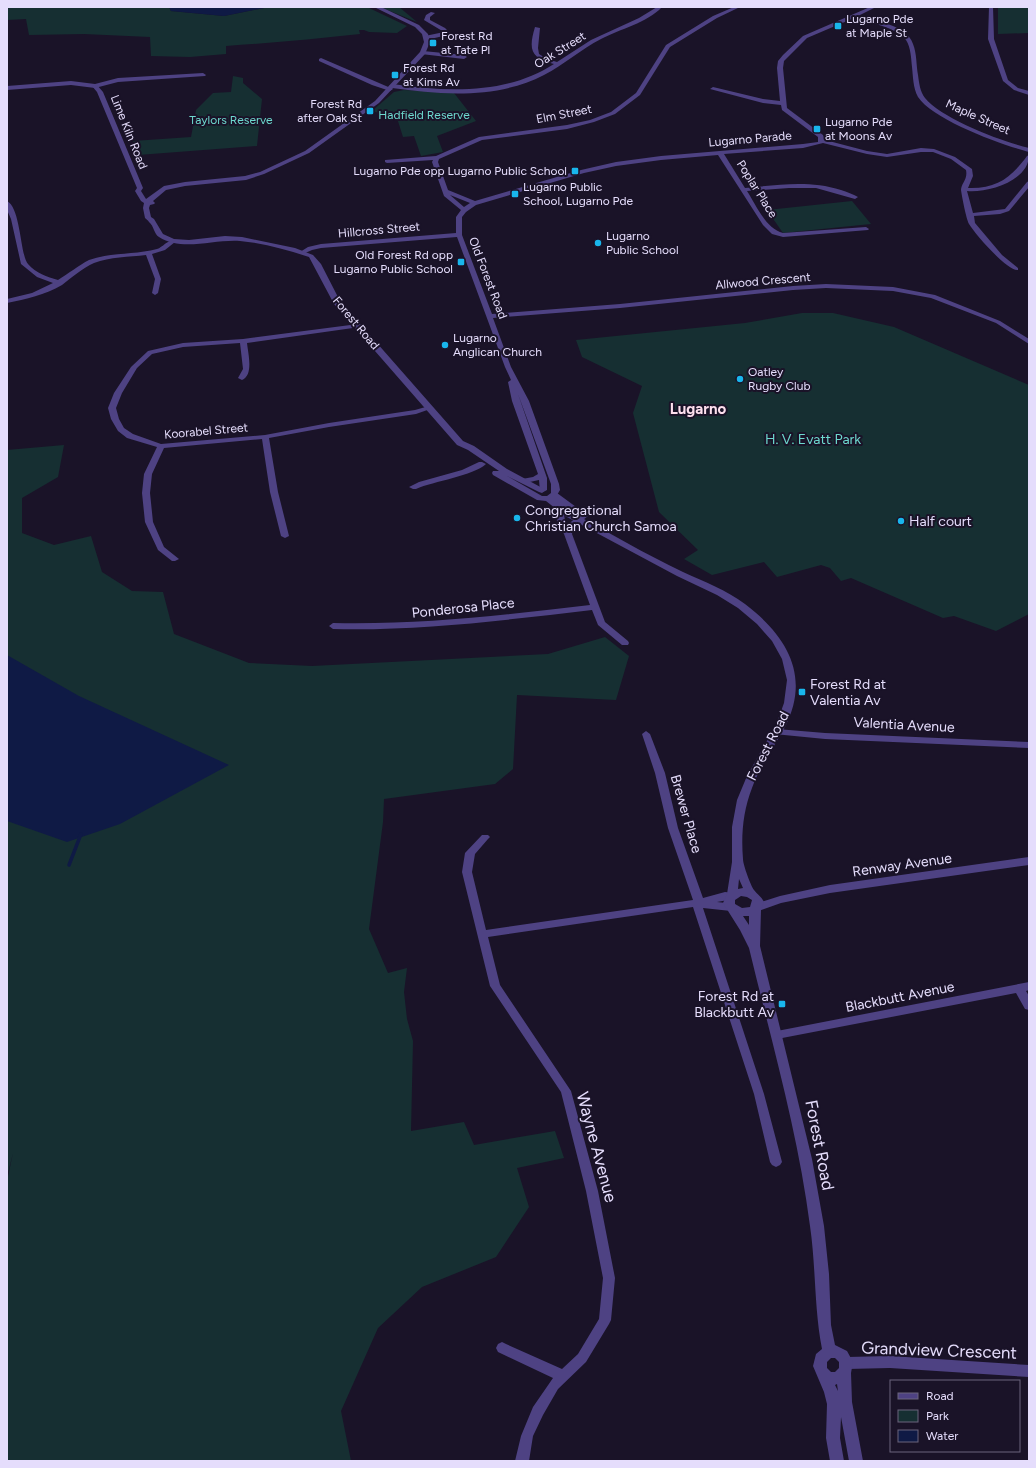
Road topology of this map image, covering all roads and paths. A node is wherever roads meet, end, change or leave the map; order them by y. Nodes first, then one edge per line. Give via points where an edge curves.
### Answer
1 (377, 7) edge
2 (660, 7) edge
3 (738, 7) edge
4 (874, 7) edge
5 (991, 7) edge
6 (433, 13) dead end
7 (854, 16) junction
8 (538, 28) dead end
9 (427, 37) junction
10 (423, 53) junction
11 (464, 57) dead end
12 (321, 60) dead end
13 (558, 64) junction
14 (204, 75) dead end
15 (95, 86) junction
16 (391, 87) junction
17 (7, 88) edge
18 (712, 89) dead end
19 (1029, 93) edge
20 (782, 103) junction
21 (822, 141) junction
22 (1029, 150) edge
23 (720, 153) junction
24 (437, 158) junction
25 (1029, 158) edge
26 (387, 161) dead end
27 (1029, 183) edge
28 (140, 188) junction
29 (964, 189) junction
30 (744, 190) junction
31 (446, 191) junction
32 (855, 197) dead end
33 (153, 200) junction
34 (7, 203) edge
35 (475, 203) junction
36 (465, 210) junction
37 (970, 215) junction
38 (866, 229) dead end
39 (459, 235) junction
40 (173, 241) junction
41 (303, 252) junction
42 (148, 253) junction
43 (1016, 268) dead end
44 (60, 283) junction
45 (155, 292) dead end
46 (7, 301) edge
47 (489, 316) junction
48 (358, 326) junction
49 (243, 341) junction
50 (1029, 342) edge
51 (508, 367) junction
52 (242, 378) dead end
53 (429, 408) junction
54 (265, 437) junction
55 (460, 443) junction
56 (161, 446) junction
57 (482, 464) junction
58 (542, 474) junction
59 (525, 481) junction
60 (413, 487) dead end
61 (541, 492) junction
62 (552, 496) junction
63 (559, 508) junction
64 (581, 518) junction
65 (568, 534) junction
66 (285, 536) dead end
67 (175, 559) dead end
68 (594, 607) junction
69 (334, 626) dead end
70 (625, 643) dead end
71 (777, 732) junction
72 (646, 734) dead end
73 (1029, 745) edge
74 (485, 837) dead end
75 (737, 861) junction
76 (1029, 861) edge
77 (752, 895) junction
78 (780, 900) junction
79 (732, 902) junction
80 (698, 903) junction
81 (755, 909) junction
82 (482, 934) junction
83 (755, 948) junction
84 (1024, 987) edge
85 (1029, 1006) edge
86 (777, 1035) junction
87 (776, 1162) dead end
88 (502, 1348) dead end
89 (829, 1352) junction
90 (820, 1368) junction
91 (846, 1369) junction
92 (1029, 1371) edge
93 (563, 1376) junction
94 (522, 1461) edge
95 (837, 1461) edge
96 (856, 1461) edge

1 - 9 street via 413,23
2 - 13 street, Oak Street via 594,40
3 - 24 street, Elm Street via 668,46 638,94 613,112 592,121 567,127 481,138
4 - 7 street
5 - 19 street via 991,39 1006,81 1012,87
6 - 9 street via 427,20 445,29 447,33
7 - 20 street via 805,37 785,56 780,68
7 - 22 street, Maple Street via 895,30 907,37 918,90 922,99 931,107 948,117
8 - 13 street via 535,48 537,55
9 - 10 street
10 - 11 street
10 - 16 street
12 - 16 street, Oak Street via 374,84
13 - 16 street, Oak Street via 532,78 485,89 443,91
14 - 15 street via 118,80
15 - 17 street via 71,83
15 - 28 street, Lime Kiln Road via 100,92
16 - 33 street via 374,104 307,152 258,175 173,189
18 - 20 street
20 - 21 street, Lugarno Parade via 786,112 820,135
21 - 23 street, Lugarno Parade via 809,145
21 - 29 street via 883,155 901,155 925,150 940,152 969,169 970,176
23 - 30 street, Poplar Place
23 - 35 street, Lugarno Parade via 605,166
24 - 26 street
24 - 31 street via 435,162
25 - 29 street via 1012,178 987,188
27 - 37 street via 1007,210
28 - 33 street, Lime Kiln Road via 149,190
28 - 33 street, Lime Kiln Road via 138,191 143,200
29 - 37 street
30 - 32 street via 816,186
30 - 38 street, Poplar Place via 776,236
31 - 35 street
31 - 36 street via 447,196
33 - 40 street via 152,220 160,235
34 - 44 street via 14,219 24,264 39,276
35 - 36 street
36 - 39 street, Old Forest Road via 457,220
37 - 43 street via 972,223 1000,256
39 - 41 street, Hillcross Street via 325,245
39 - 47 street, Old Forest Road
40 - 41 street via 236,238
40 - 42 street via 163,249
41 - 48 street, Forest Road via 315,261 335,298
42 - 44 street via 109,257 91,262
42 - 45 street via 158,279
44 - 46 street via 34,295
47 - 50 street, Allwood Crescent via 620,306 793,288 826,286 893,289 933,296 998,322
47 - 51 street, Old Forest Road
48 - 49 street, Koorabel Street
48 - 53 street, Forest Road
49 - 52 street via 246,369
49 - 56 street, Koorabel Street via 183,345 155,350 143,357 134,367 112,408 115,419 120,429 130,436
51 - 58 street, Old Forest Road via 516,401
51 - 62 street, Old Forest Road via 525,401 556,487
53 - 54 street, Koorabel Street
53 - 55 street, Forest Road
54 - 56 street, Koorabel Street
54 - 66 street via 274,492
55 - 57 street, Forest Road via 462,449
55 - 59 street, Forest Road
56 - 67 street via 148,474 146,493 149,522 161,548
57 - 60 street
57 - 61 street, Forest Road
58 - 59 street
58 - 61 street, Old Forest Road
59 - 61 street, Forest Road
61 - 62 street
62 - 63 street, Forest Road
62 - 64 street, Forest Road
63 - 64 street, Forest Road
63 - 65 street via 561,521
64 - 65 street via 569,528
64 - 71 street, Forest Road via 695,580 752,615 769,630 782,648 789,667 791,686 789,703
65 - 68 street
68 - 69 street, Ponderosa Place via 431,626
68 - 70 street via 600,623
71 - 73 street, Valentia Avenue
71 - 75 street, Forest Road via 755,768 743,798 737,829
72 - 80 street, Brewer Place
74 - 82 street, Wayne Avenue via 470,853 467,872
75 - 77 street, Forest Road
75 - 79 street, Forest Road
76 - 78 street, Renway Avenue via 857,885
77 - 78 street, Renway Avenue
77 - 79 street via 740,892
77 - 81 street via 758,902
78 - 81 street, Renway Avenue
79 - 80 street
79 - 81 street via 744,913
79 - 83 street, Forest Road
80 - 82 street
80 - 87 street via 759,1094
81 - 83 street, Forest Road
82 - 93 street, Wayne Avenue via 495,986 566,1091 592,1191 609,1278 605,1320 582,1358
83 - 86 street, Forest Road
84 - 85 street
84 - 86 street, Blackbutt Avenue
86 - 89 street, Forest Road via 810,1179 822,1274 824,1325
88 - 93 street
89 - 90 street via 820,1360
89 - 91 street via 842,1356
90 - 91 street via 827,1375 836,1378
90 - 95 street via 834,1404 833,1438
91 - 92 street, Grandview Crescent via 890,1362
91 - 96 street via 845,1402
93 - 94 street, Wayne Avenue via 554,1385 538,1411 527,1436

